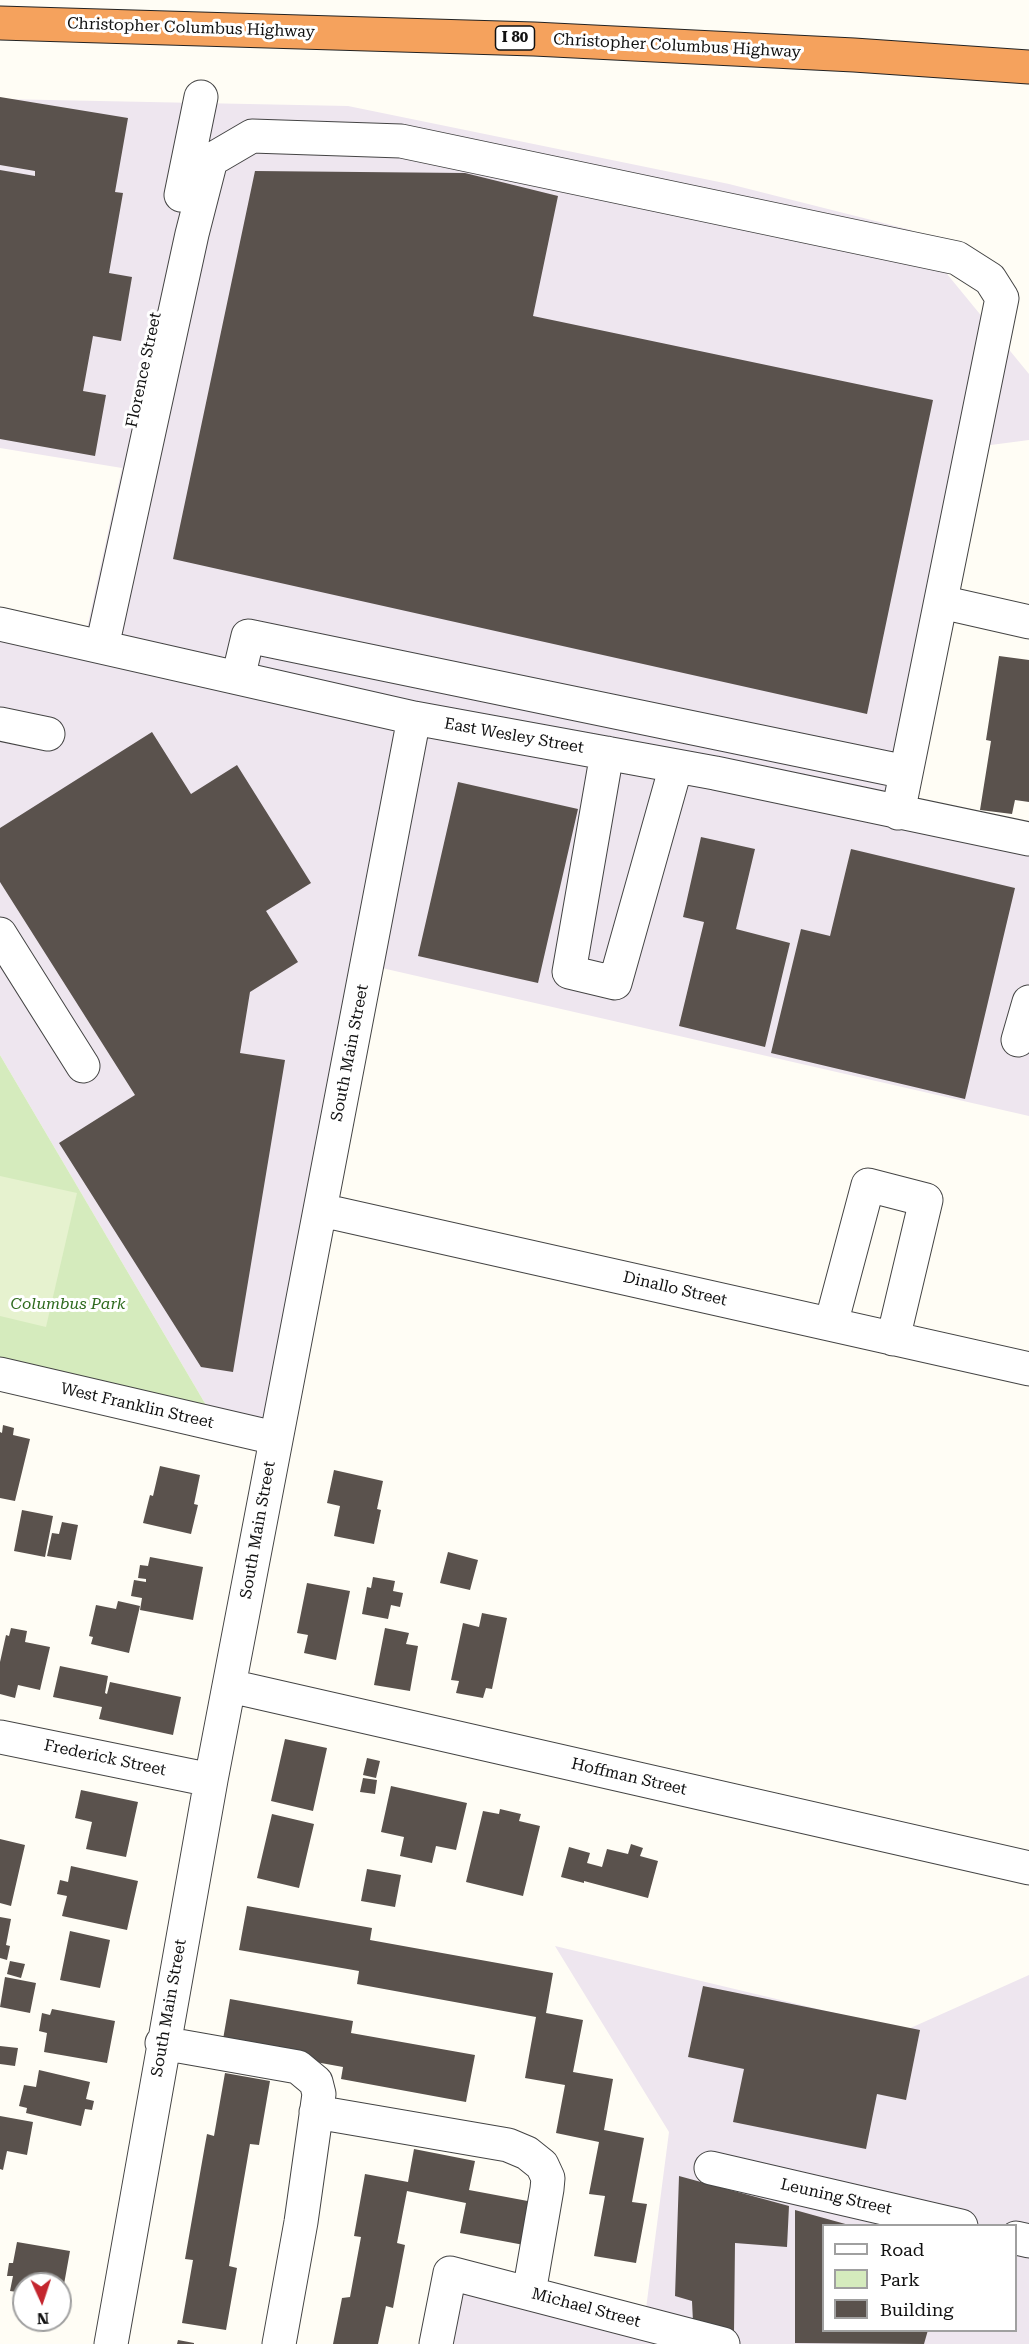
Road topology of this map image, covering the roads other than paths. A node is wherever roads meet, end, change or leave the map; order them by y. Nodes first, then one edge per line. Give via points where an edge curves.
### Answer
1 (0, 22) edge
2 (1029, 67) edge
3 (201, 96) dead end
4 (1016, 299) edge
5 (941, 602) junction
6 (1029, 622) edge
7 (0, 624) edge
8 (95, 645) junction
9 (238, 678) junction
10 (414, 718) junction
11 (0, 724) edge
12 (48, 734) dead end
13 (608, 753) junction
14 (676, 766) junction
15 (906, 772) junction
16 (898, 813) junction
17 (1029, 839) edge
18 (0, 934) edge
19 (1029, 1002) edge
20 (1018, 1040) dead end
21 (83, 1066) dead end
22 (321, 1210) junction
23 (831, 1324) junction
24 (893, 1339) junction
25 (1029, 1369) edge
26 (0, 1374) edge
27 (275, 1438) junction
28 (230, 1686) junction
29 (0, 1737) edge
30 (211, 1780) junction
31 (1029, 1868) edge
32 (162, 2043) junction
33 (316, 2112) junction
34 (711, 2168) dead end
35 (952, 2224) edge
36 (529, 2293) junction
37 (111, 2344) edge
38 (279, 2344) edge
39 (436, 2344) edge
40 (723, 2344) edge

1 - 2 highway, Christopher Columbus Highway / I 80 via 534,39
3 - 8 street, Florence Street
4 - 5 street
4 - 8 street via 957,258 401,141 252,136 212,160
5 - 6 street
5 - 15 street
7 - 8 street, East Wesley Street
8 - 9 street, East Wesley Street
9 - 10 street, East Wesley Street
9 - 15 street via 248,636
10 - 13 street, East Wesley Street
10 - 22 street, South Main Street
11 - 12 street
13 - 14 street, East Wesley Street
13 - 14 street via 569,972 615,983
14 - 16 street, East Wesley Street
15 - 16 street
16 - 17 street, East Wesley Street
18 - 21 street
19 - 20 street
22 - 23 street, Dinallo Street
22 - 27 street, South Main Street
23 - 24 street, Dinallo Street
23 - 24 street via 868,1185 926,1200
24 - 25 street, Dinallo Street
26 - 27 street, West Franklin Street
27 - 28 street, South Main Street
28 - 30 street, South Main Street
28 - 31 street, Hoffman Street
29 - 30 street, Frederick Street
30 - 32 street, South Main Street
32 - 33 street via 298,2067 316,2082
32 - 37 street, South Main Street
33 - 36 street via 508,2145 528,2153 542,2165 548,2178
33 - 38 street
34 - 35 street, Leuning Street
36 - 39 street, Michael Street via 450,2273
36 - 40 street, Michael Street

